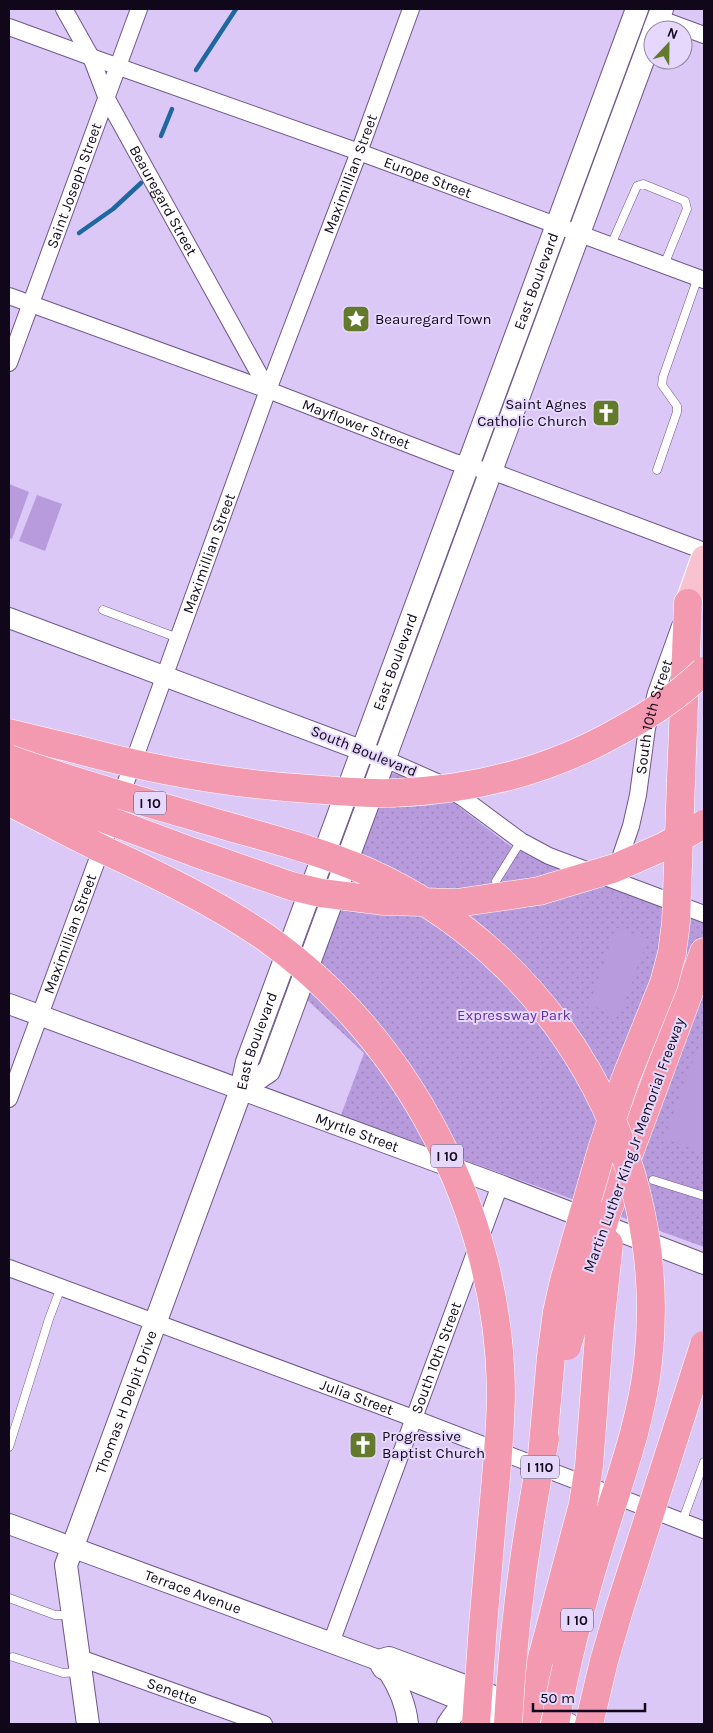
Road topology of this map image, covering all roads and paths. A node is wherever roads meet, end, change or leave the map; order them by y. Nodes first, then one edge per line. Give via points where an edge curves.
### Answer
1 (64, 9) edge
2 (139, 9) edge
3 (412, 9) edge
4 (637, 9) edge
5 (9, 27) edge
6 (91, 58) junction
7 (643, 61) edge
8 (118, 67) junction
9 (107, 99) junction
10 (359, 152) junction
11 (557, 225) junction
12 (580, 234) junction
13 (610, 245) junction
14 (664, 265) junction
15 (701, 278) edge
16 (9, 296) edge
17 (31, 304) junction
18 (9, 363) edge
19 (268, 390) junction
20 (467, 465) junction
21 (657, 470) dead end
22 (492, 472) junction
23 (704, 551) edge
24 (704, 558) edge
25 (688, 602) junction
26 (103, 610) dead end
27 (9, 618) edge
28 (178, 638) junction
29 (704, 671) edge
30 (165, 676) junction
31 (9, 733) edge
32 (363, 750) junction
33 (385, 758) junction
34 (9, 759) edge
35 (9, 783) edge
36 (9, 802) edge
37 (704, 824) edge
38 (521, 841) junction
39 (612, 880) junction
40 (496, 882) dead end
41 (704, 914) edge
42 (704, 952) edge
43 (9, 1004) edge
44 (40, 1016) junction
45 (241, 1090) junction
46 (9, 1099) edge
47 (653, 1180) dead end
48 (500, 1185) junction
49 (704, 1196) edge
50 (606, 1215) junction
51 (704, 1263) edge
52 (9, 1268) edge
53 (61, 1287) junction
54 (155, 1322) junction
55 (704, 1346) edge
56 (413, 1418) junction
57 (9, 1447) edge
58 (542, 1455) junction
59 (704, 1462) edge
60 (682, 1522) junction
61 (9, 1524) edge
62 (704, 1530) edge
63 (72, 1547) junction
64 (9, 1598) edge
65 (73, 1615) junction
66 (331, 1643) junction
67 (14, 1657) dead end
68 (80, 1665) junction
69 (383, 1665) junction
70 (486, 1693) junction
71 (470, 1714) edge
72 (520, 1720) edge
73 (88, 1724) edge
74 (264, 1724) edge
75 (408, 1724) edge
76 (448, 1724) edge
77 (555, 1724) edge
78 (570, 1724) edge
79 (589, 1724) edge

1 - 6 street, Beauregard Street
2 - 8 street, Saint Joseph Street
3 - 10 street, Maximillian Street
4 - 11 main road, East Boulevard
5 - 6 street, Europe Street
6 - 8 street, Europe Street
6 - 9 street, Beauregard Street
7 - 12 main road, East Boulevard
8 - 9 street, Saint Joseph Street
8 - 10 street, Europe Street
9 - 17 street, Saint Joseph Street
9 - 19 street, Beauregard Street
10 - 11 street, Europe Street
10 - 19 street, Maximillian Street
11 - 12 street, Europe Street
11 - 20 main road, East Boulevard
12 - 13 street, Europe Street
12 - 22 main road, East Boulevard
13 - 14 street, Europe Street
13 - 14 lane via 637,186 643,184 685,201 687,209
14 - 15 street, Europe Street
15 - 21 lane via 663,378 662,385 677,406 677,412
16 - 17 street, Mayflower Street
17 - 18 street, Saint Joseph Street
17 - 19 street, Mayflower Street
19 - 20 street, Mayflower Street
19 - 28 street, Maximillian Street
20 - 22 street, Mayflower Street
20 - 32 main road, East Boulevard
22 - 23 street, Mayflower Street
22 - 33 main road, East Boulevard
24 - 25 main road, South 10th Street
25 - 39 street, South 10th Street via 656,693 631,826
25 - 58 highway, bridge via 676,922 672,953 664,983 625,1080 602,1149 564,1281 551,1357
26 - 28 lane
27 - 30 street, South Boulevard
28 - 30 street, Maximillian Street
29 - 31 highway, bridge via 649,713 586,749 508,777 427,791 328,791 219,780 158,770
30 - 32 street, South Boulevard
30 - 44 street, Maximillian Street
32 - 33 street, South Boulevard
32 - 45 main road, East Boulevard via 247,1062
33 - 38 street, South Boulevard via 438,782
33 - 45 main road, East Boulevard via 269,1071
34 - 77 highway, I 10, bridge via 318,853 392,884 440,912 506,966 542,1006 590,1075 620,1141 638,1202 651,1282 650,1336 639,1417 580,1608
35 - 37 highway, bridge via 291,886 384,901 457,903 539,891 616,868
36 - 71 highway, I 10, bridge via 213,904 289,956 330,991 367,1032 410,1090 442,1146 467,1205 488,1276 501,1387 499,1438
38 - 39 street, South Boulevard via 549,856
38 - 40 lane
39 - 41 street, South Boulevard
42 - 50 highway, Martin Luther King Jr Memorial Freeway / I 110, bridge
43 - 44 street, Myrtle Street
44 - 45 street, Myrtle Street
44 - 46 street, Maximillian Street
45 - 48 street, Myrtle Street
45 - 54 main road, Thomas H Delpit Drive
47 - 49 lane
48 - 51 street, Myrtle Street
48 - 56 street, South 10th Street
50 - 58 highway, Martin Luther King Jr Memorial Freeway / I 110, bridge via 567,1346
50 - 72 highway, bridge via 609,1240 589,1466 581,1514 543,1654
52 - 53 street, Julia Street
53 - 54 street, Julia Street
53 - 57 lane
54 - 56 street, Julia Street
54 - 63 main road, Thomas H Delpit Drive
55 - 79 highway, bridge via 604,1661
56 - 60 street, Julia Street
56 - 66 street, South 10th Street
58 - 72 highway, Martin Luther King Jr Memorial Freeway / I 110, bridge via 513,1643
59 - 60 lane
60 - 62 street, Julia Street
61 - 63 street, Terrace Avenue
63 - 65 main road, Thomas H Delpit Drive via 66,1565
63 - 66 street, Terrace Avenue
64 - 65 lane via 55,1615
65 - 68 main road, Thomas H Delpit Drive
66 - 69 street, Terrace Avenue
67 - 68 lane via 63,1673
68 - 73 main road, Thomas H Delpit Drive
68 - 74 street, Senette
69 - 70 street, Terrace Avenue via 389,1657
69 - 71 street, Terrace Avenue
69 - 75 street via 400,1690
70 - 71 street via 473,1696
70 - 72 street, Terrace Avenue
71 - 72 street, Terrace Avenue
71 - 76 street via 454,1713
72 - 78 street, Terrace Avenue

